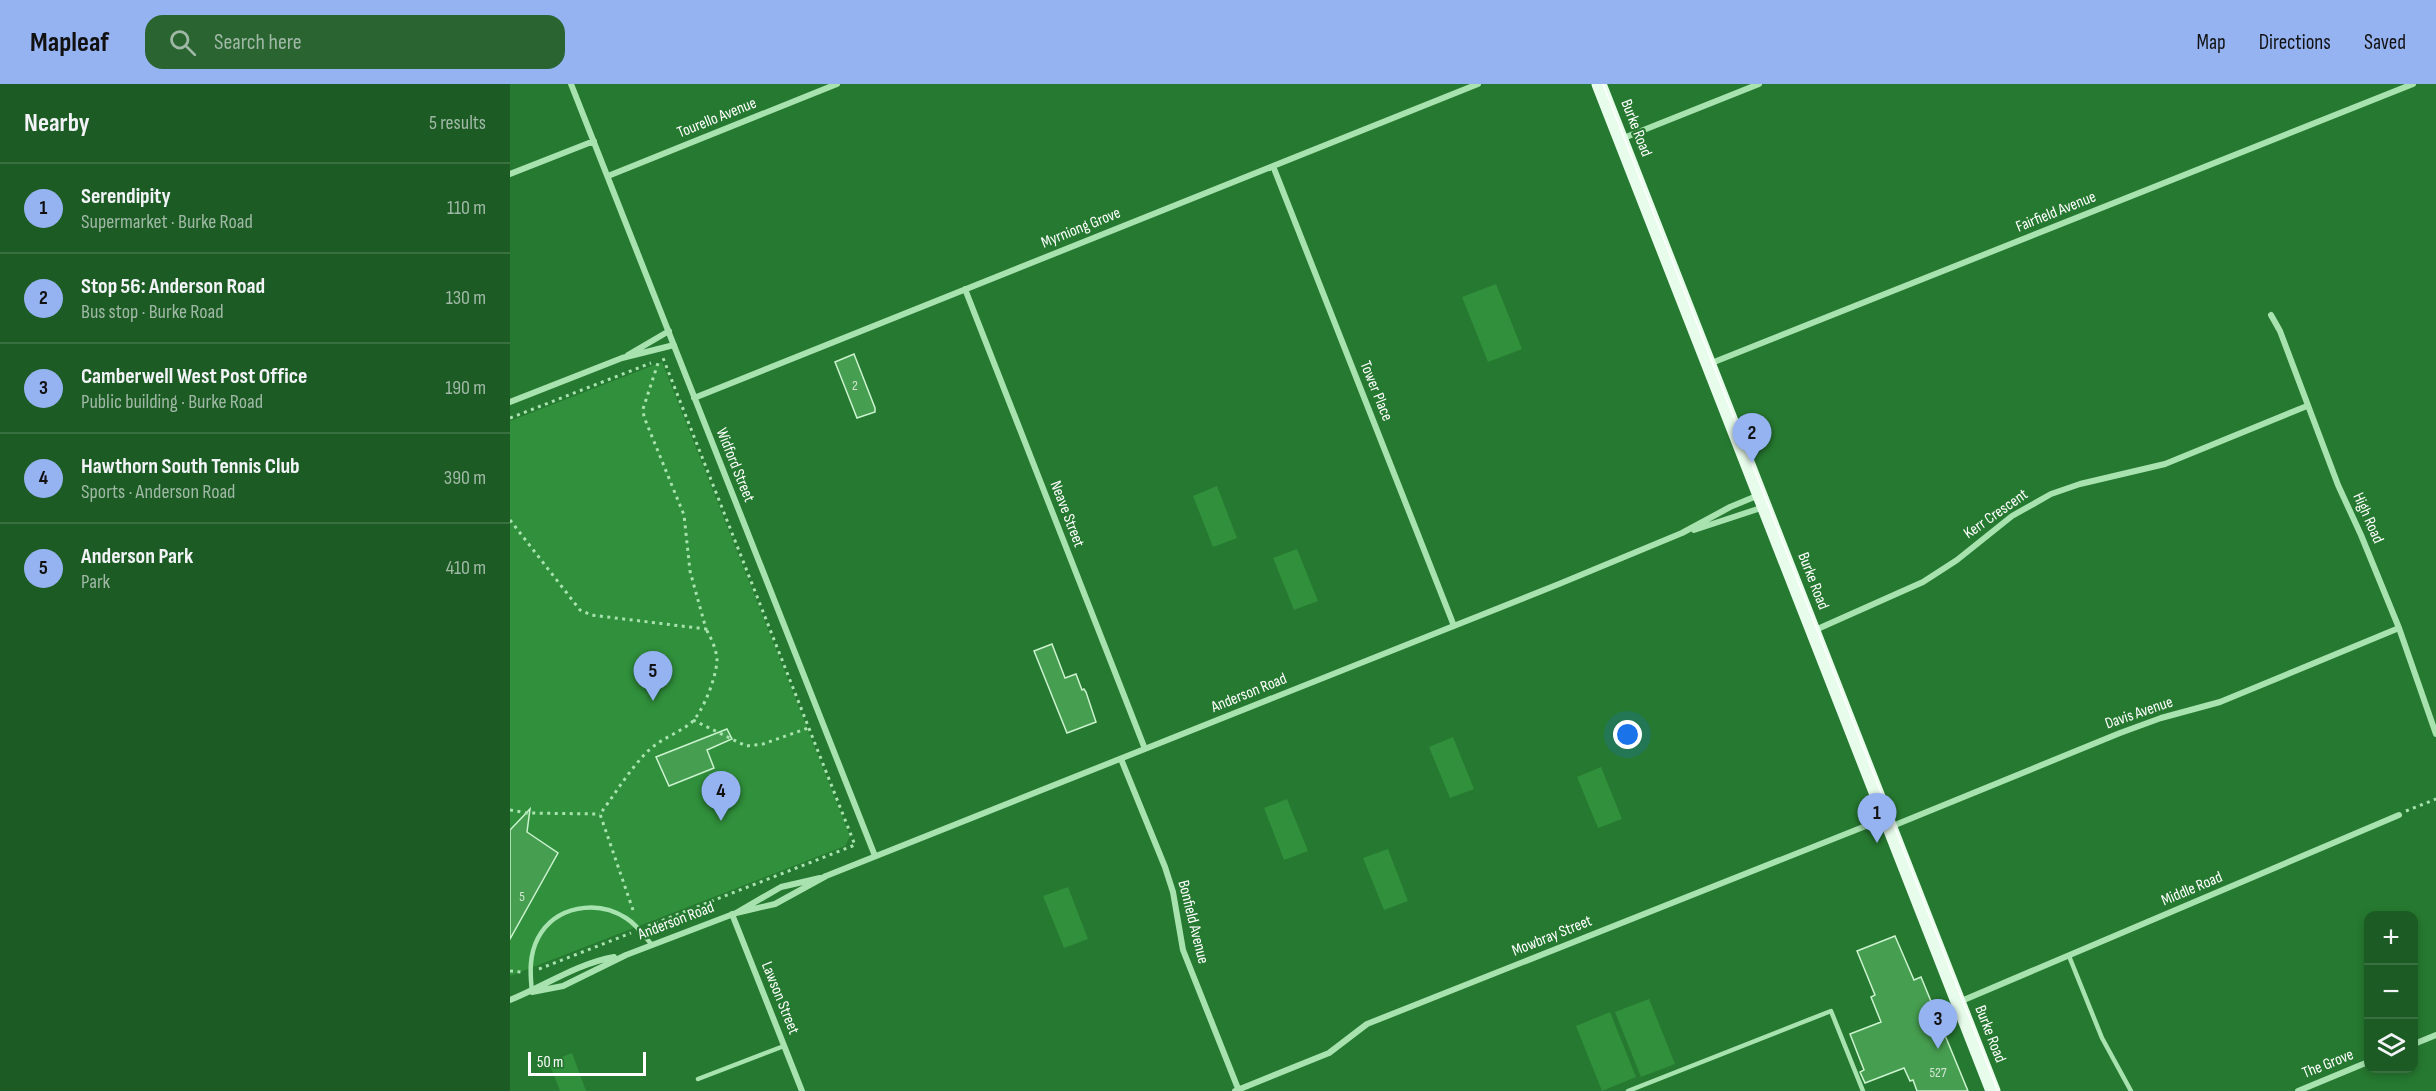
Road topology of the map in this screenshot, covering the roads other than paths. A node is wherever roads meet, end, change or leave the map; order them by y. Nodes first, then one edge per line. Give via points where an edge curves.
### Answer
1 (571, 84) edge
2 (837, 84) edge
3 (1478, 84) edge
4 (1599, 84) edge
5 (1759, 84) edge
6 (2413, 84) edge
7 (1621, 139) junction
8 (594, 141) junction
9 (1273, 166) junction
10 (510, 174) edge
11 (608, 176) junction
12 (965, 290) junction
13 (2271, 315) dead end
14 (669, 331) junction
15 (675, 345) junction
16 (622, 358) junction
17 (1709, 365) junction
18 (694, 398) junction
19 (510, 402) edge
20 (2307, 406) junction
21 (1762, 501) junction
22 (1682, 533) junction
23 (1454, 626) junction
24 (2399, 628) junction
25 (1813, 631) junction
26 (2436, 734) edge
27 (1145, 749) junction
28 (1120, 759) junction
29 (2399, 814) road end
30 (1888, 822) junction
31 (875, 856) junction
32 (826, 876) junction
33 (734, 914) junction
34 (651, 945) junction
35 (626, 955) junction
36 (2070, 956) junction
37 (532, 992) junction
38 (510, 1000) edge
39 (1959, 1002) junction
40 (2436, 1035) edge
41 (2418, 1042) edge
42 (784, 1046) junction
43 (2364, 1064) edge
44 (698, 1079) dead end
45 (1237, 1090) edge
46 (802, 1091) edge
47 (1628, 1091) edge
48 (1863, 1091) edge
49 (1993, 1091) edge
50 (2131, 1091) edge
51 (2298, 1091) edge

1 - 8 street, Widford Street
2 - 11 street, Tourello Avenue
3 - 9 street, Myrniong Grove
4 - 7 main road, Burke Road
5 - 7 street
6 - 17 street, Fairfield Avenue
7 - 17 main road, Burke Road
8 - 10 street
8 - 11 street, Widford Street
9 - 12 street, Myrniong Grove
9 - 23 street, Tower Place
11 - 14 street, Widford Street
12 - 18 street, Myrniong Grove
12 - 27 street, Neave Street
13 - 20 street, High Road
14 - 15 street, Widford Street
14 - 16 street
15 - 16 street
15 - 18 street, Widford Street
16 - 19 street
17 - 21 main road, Burke Road
18 - 31 street, Widford Street
20 - 24 street, High Road
20 - 25 street, Kerr Crescent via 2165,464 2051,494 2012,516 1923,582
21 - 22 street, Anderson Road via 1732,519
21 - 22 street, Anderson Road via 1730,507
21 - 25 main road, Burke Road
22 - 23 street, Anderson Road
23 - 27 street, Anderson Road
24 - 26 street, High Road
24 - 30 street, Davis Avenue via 2220,702 2162,717
25 - 30 main road, Burke Road
27 - 28 street, Anderson Road
28 - 31 street, Anderson Road
28 - 45 street, Bonfield Avenue via 1165,867 1183,950
29 - 36 street, Middle Road
30 - 39 main road, Burke Road
30 - 45 street, Mowbray Street via 1367,1024 1329,1053
31 - 32 street, Anderson Road
32 - 33 street, Anderson Road via 776,904
32 - 33 street, Anderson Road via 781,887
33 - 34 street, Anderson Road
33 - 42 street, Lawson Street
34 - 35 street, Anderson Road
34 - 37 lane via 626,918 606,909 592,907 566,912 554,919 538,938 530,963
35 - 37 street, Anderson Road via 563,986
35 - 37 street, Anderson Road via 586,963
36 - 39 street, Middle Road
36 - 50 lane via 2102,1038
37 - 38 street, Anderson Road
39 - 49 main road, Burke Road
40 - 41 street
42 - 44 lane
42 - 46 street, Lawson Street
43 - 51 street, The Grove
47 - 48 lane via 1831,1011

